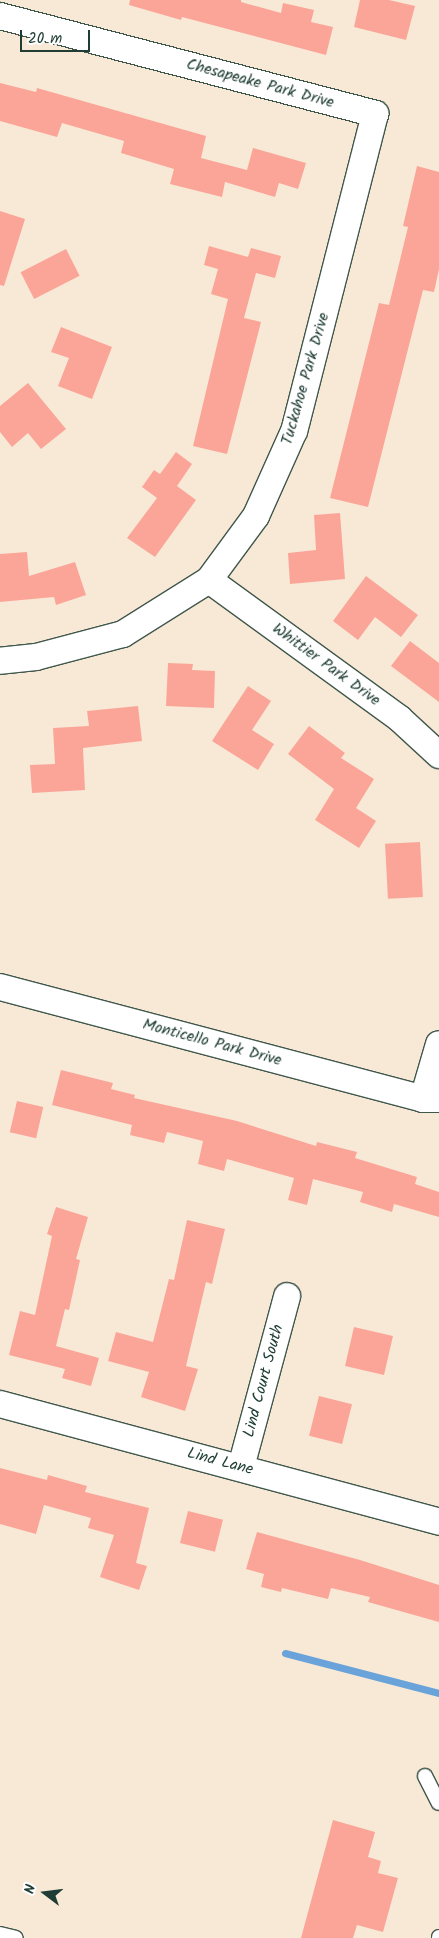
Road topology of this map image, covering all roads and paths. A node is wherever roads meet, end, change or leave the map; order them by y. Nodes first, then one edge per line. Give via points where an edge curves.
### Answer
1 (0, 16) edge
2 (375, 114) joint
3 (209, 580) junction
4 (0, 660) edge
5 (439, 755) edge
6 (0, 987) edge
7 (439, 1044) edge
8 (434, 1104) edge
9 (287, 1296) dead end
10 (0, 1404) edge
11 (241, 1467) junction
12 (439, 1522) edge
13 (425, 1776) dead end
14 (439, 1803) edge
15 (0, 1934) edge
16 (16, 1938) edge

1 - 2 street, Chesapeake Park Drive
2 - 3 street, Tuckahoe Park Drive via 294,431 256,516
3 - 4 street, Tuckahoe Park Drive via 123,634 36,657
3 - 5 street, Whittier Park Drive via 400,719
6 - 8 street, Monticello Park Drive
7 - 8 street
9 - 11 street, Lind Court South
10 - 11 street, Lind Lane
11 - 12 street, Lind Lane
13 - 14 lane
15 - 16 lane

